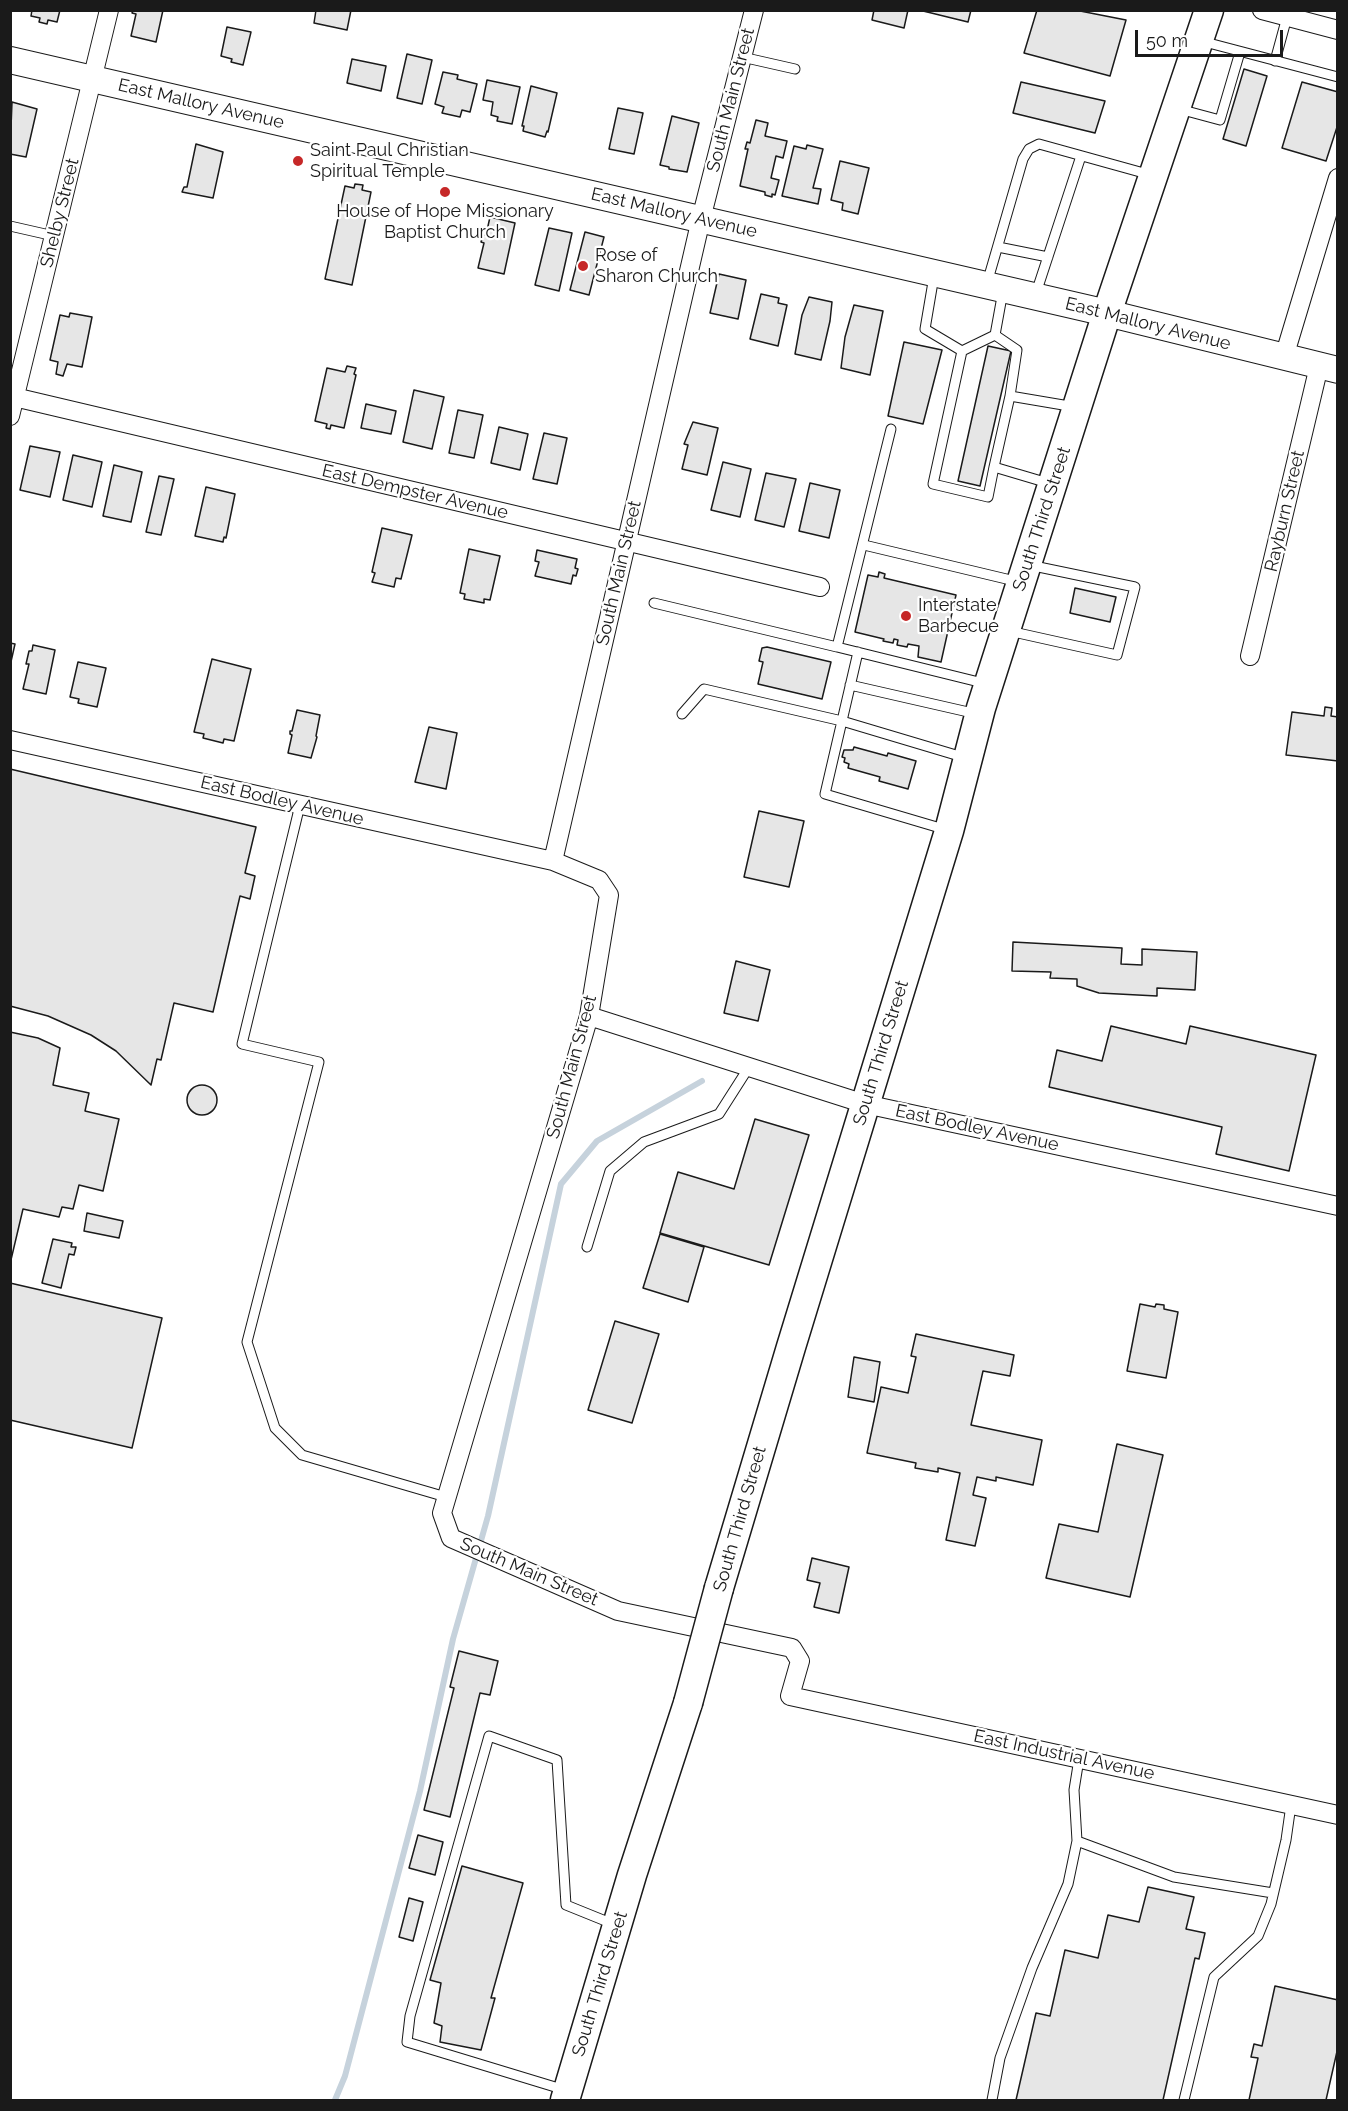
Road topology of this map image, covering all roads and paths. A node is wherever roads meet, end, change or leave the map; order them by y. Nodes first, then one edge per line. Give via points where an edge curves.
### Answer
1 (109, 10) edge
2 (754, 10) edge
3 (1209, 10) edge
4 (1262, 10) edge
5 (1287, 17) junction
6 (1338, 30) edge
7 (1199, 41) junction
8 (1240, 52) junction
9 (742, 57) junction
10 (10, 60) edge
11 (1275, 61) junction
12 (795, 69) dead end
13 (1338, 77) edge
14 (93, 79) junction
15 (1176, 108) junction
16 (1081, 156) junction
17 (1154, 176) junction
18 (1338, 178) edge
19 (701, 219) junction
20 (10, 226) edge
21 (54, 236) junction
22 (998, 246) junction
23 (1048, 257) junction
24 (934, 273) junction
25 (995, 287) junction
26 (1035, 297) junction
27 (1107, 314) junction
28 (994, 335) junction
29 (962, 351) junction
30 (1284, 357) junction
31 (1328, 368) edge
32 (1010, 396) junction
33 (13, 397) edge
34 (1077, 407) junction
35 (10, 416) edge
36 (891, 429) dead end
37 (994, 467) junction
38 (1053, 484) junction
39 (626, 542) junction
40 (864, 546) junction
41 (1024, 574) junction
42 (820, 587) dead end
43 (654, 603) dead end
44 (1006, 631) junction
45 (837, 647) junction
46 (858, 652) junction
47 (1250, 656) dead end
48 (989, 684) junction
49 (850, 686) junction
50 (682, 714) dead end
51 (980, 714) junction
52 (842, 721) junction
53 (10, 740) edge
54 (968, 759) junction
55 (300, 805) junction
56 (949, 831) junction
57 (553, 861) junction
58 (589, 1016) junction
59 (749, 1067) junction
60 (865, 1104) junction
61 (1338, 1206) edge
62 (587, 1247) dead end
63 (446, 1497) junction
64 (790, 1696) joint
65 (1079, 1759) junction
66 (1291, 1805) junction
67 (1338, 1815) edge
68 (1077, 1840) junction
69 (1274, 1893) junction
70 (617, 1926) junction
71 (566, 2096) edge
72 (992, 2100) edge
73 (1184, 2100) edge

1 - 14 street, Shelby Street
2 - 9 street, South Main Street
3 - 7 main road, South Third Street
4 - 5 street
5 - 6 street
5 - 11 lane
7 - 8 lane
7 - 15 main road, South Third Street
8 - 11 lane
8 - 15 lane via 1220,120
9 - 12 lane
9 - 19 street, South Main Street
10 - 14 main road, East Mallory Avenue
11 - 13 lane
14 - 19 main road, East Mallory Avenue
14 - 21 street, Shelby Street
15 - 17 main road, South Third Street
16 - 17 lane
16 - 22 lane via 1039,144 1029,149
16 - 23 lane
17 - 27 main road, South Third Street
18 - 30 street
19 - 24 main road, East Mallory Avenue
19 - 39 street, South Main Street
20 - 21 lane
21 - 33 street, Shelby Street
22 - 23 lane
22 - 25 lane
23 - 26 lane
24 - 25 main road, East Mallory Avenue
24 - 29 lane via 925,329
25 - 26 main road, East Mallory Avenue
25 - 28 lane
26 - 27 main road, East Mallory Avenue
27 - 30 main road, East Mallory Avenue
27 - 34 main road, South Third Street
28 - 29 lane
28 - 32 lane via 1017,351
29 - 37 lane via 933,484 987,497
30 - 31 main road, East Mallory Avenue
31 - 47 street, Rayburn Street
32 - 34 lane
32 - 37 lane
33 - 35 street, Shelby Street
33 - 39 street, East Dempster Avenue
34 - 38 main road, South Third Street
36 - 40 lane
37 - 38 lane
38 - 41 main road, South Third Street
39 - 42 street, East Dempster Avenue
39 - 57 street, South Main Street
40 - 41 lane
40 - 45 lane
41 - 44 main road, South Third Street
41 - 44 lane via 1135,587 1117,655
43 - 45 lane
44 - 48 main road, South Third Street
45 - 46 lane
46 - 48 lane
46 - 49 lane
48 - 51 main road, South Third Street
49 - 51 lane
49 - 52 lane
50 - 52 lane via 704,689
51 - 54 main road, South Third Street
52 - 54 lane
52 - 56 lane via 825,794
53 - 55 street, East Bodley Avenue
54 - 56 main road, South Third Street
55 - 57 street, East Bodley Avenue
55 - 63 lane via 242,1044 319,1062 247,1342 275,1428 302,1455
56 - 60 main road, South Third Street
57 - 58 street, South Main Street via 599,880 609,895
58 - 59 street, East Bodley Avenue
58 - 63 street, South Main Street
59 - 60 street, East Bodley Avenue
59 - 62 lane via 719,1114 644,1142 610,1171
60 - 61 street, East Bodley Avenue
60 - 70 main road, South Third Street, bridge via 688,1703
63 - 64 street, South Main Street via 442,1513 451,1538 494,1557 618,1611 792,1648 800,1661
64 - 65 street, East Industrial Avenue
65 - 66 street, East Industrial Avenue
65 - 68 lane via 1074,1790
66 - 67 street, East Industrial Avenue
66 - 69 lane
68 - 69 lane via 1174,1877
68 - 72 lane via 1068,1884 1000,2058
69 - 73 lane via 1258,1936 1214,1977
70 - 71 main road, South Third Street
70 - 71 lane via 566,1905 557,1760 489,1736 410,2016 407,2042

